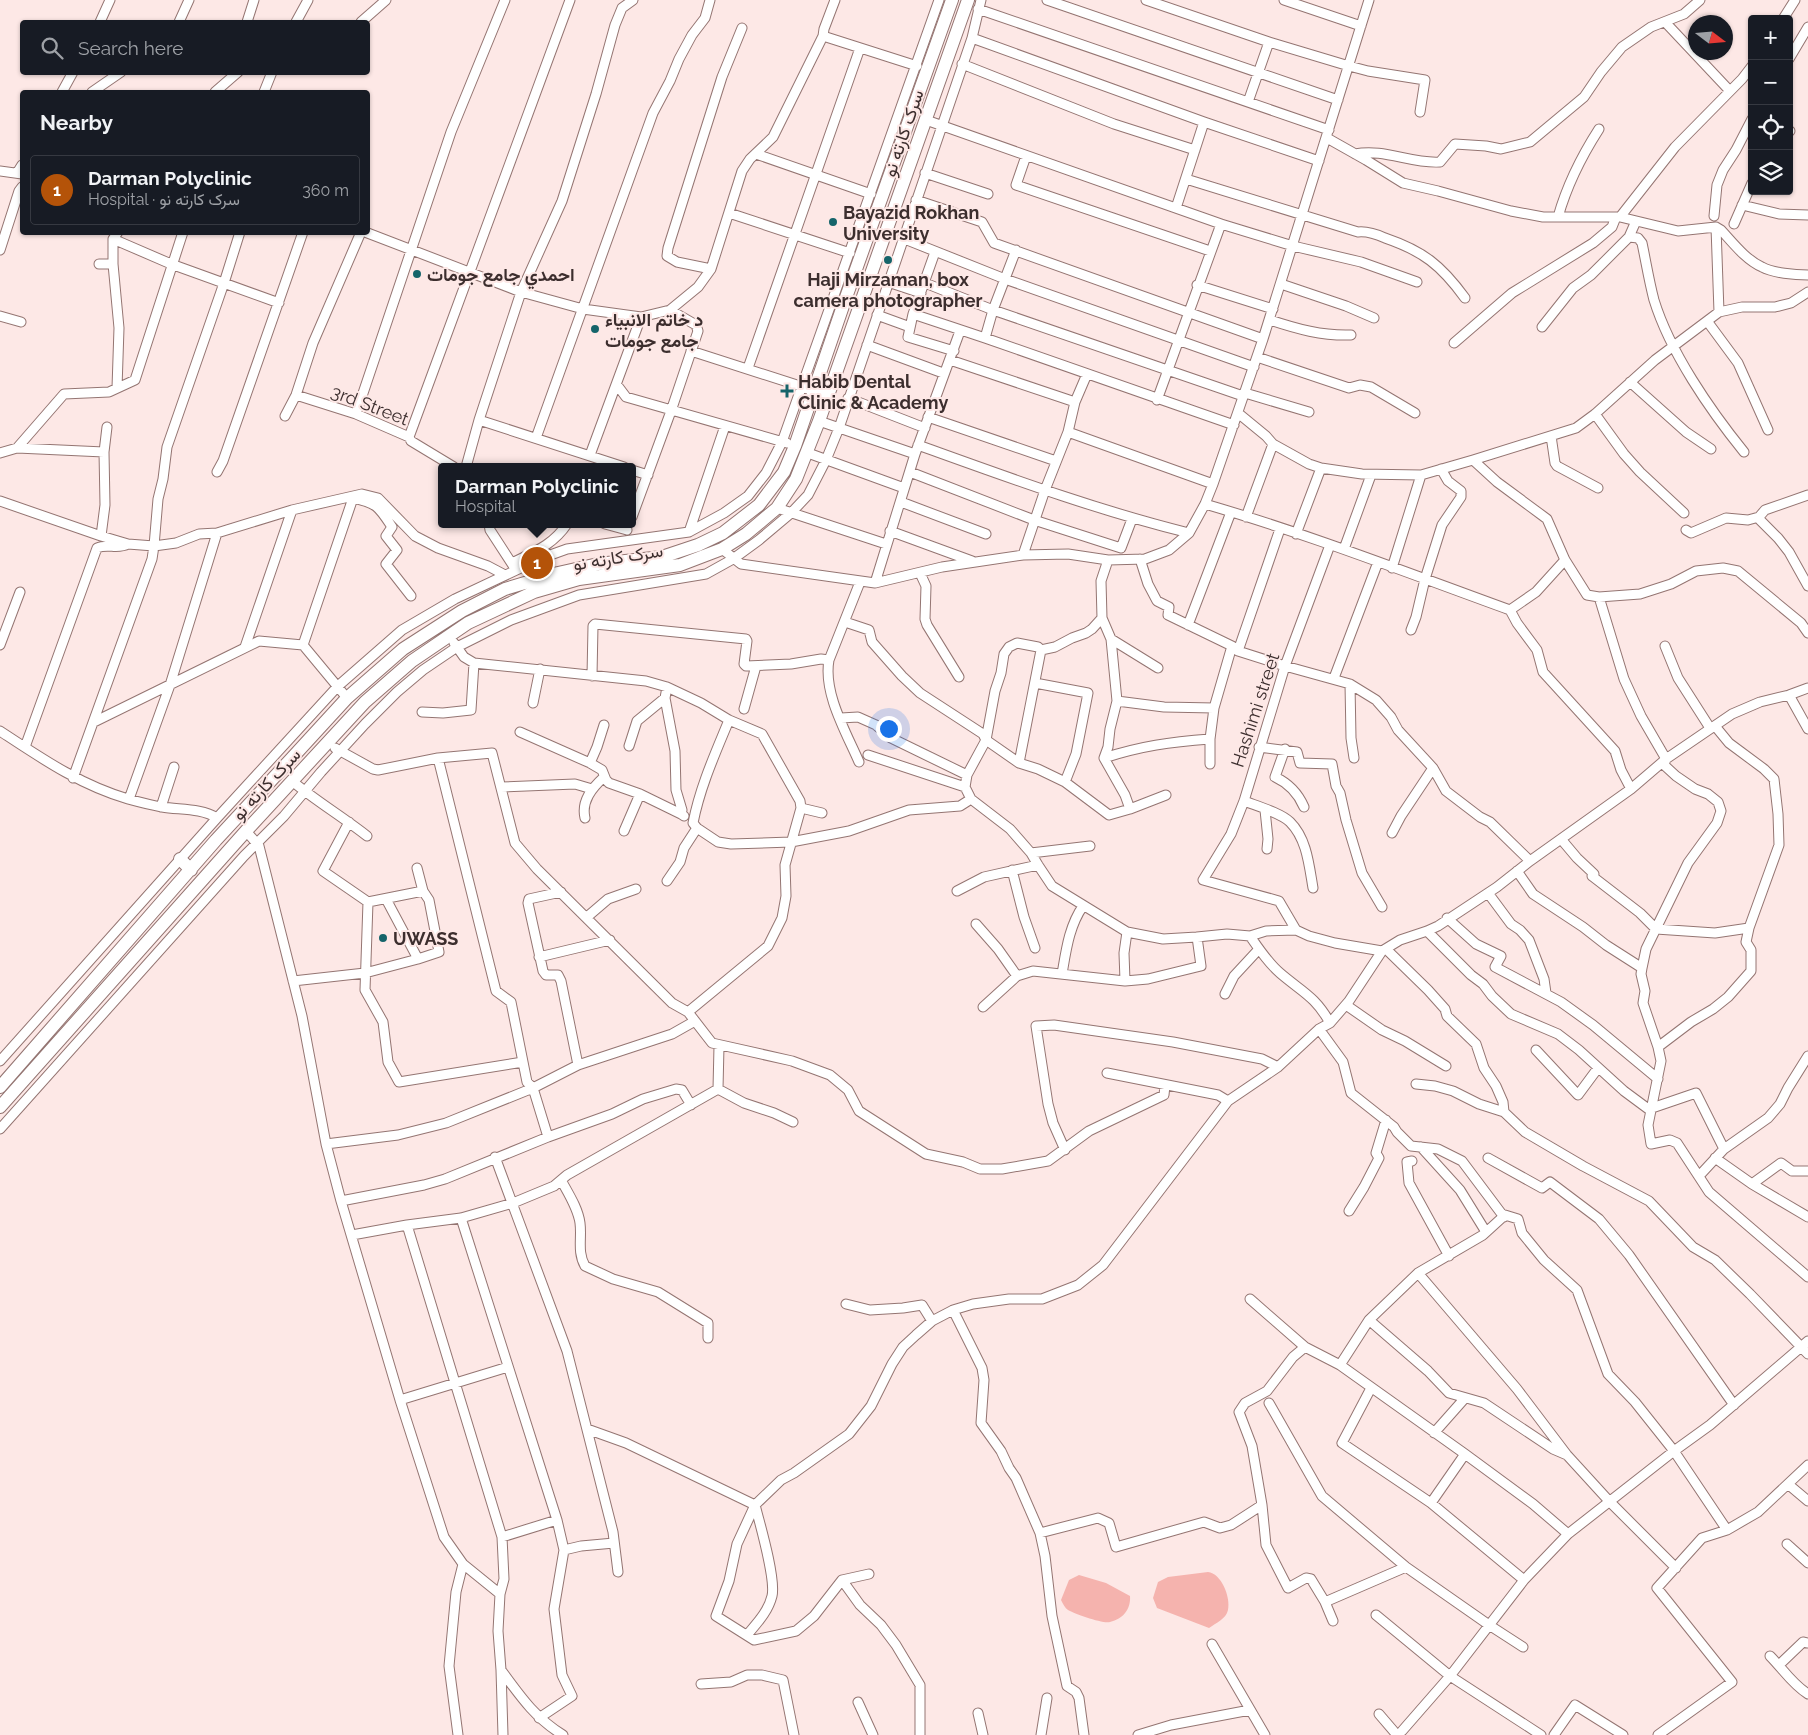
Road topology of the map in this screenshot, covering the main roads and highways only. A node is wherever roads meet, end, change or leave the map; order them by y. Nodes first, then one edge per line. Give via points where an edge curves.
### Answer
1 (952, 0) edge
2 (968, 0) edge
3 (465, 617) junction
4 (404, 649) junction
5 (412, 661) junction
6 (180, 859) road end
7 (191, 870) junction
8 (0, 1087) edge
9 (0, 1106) edge

1 - 3 highway, سرک کارته نو via 808,388 795,446 784,472 759,505 723,533 698,545 662,556 598,564 519,584 505,589
2 - 3 highway, سرک کارته نو via 808,453 777,508 722,549 680,565 579,579
3 - 4 highway, سرک کارته نو
3 - 5 highway, سرک کارته نو via 449,635
4 - 5 highway
4 - 7 highway, سرک کارته نو via 348,698
5 - 9 highway, سرک کارته نو via 365,702
6 - 7 highway
7 - 8 highway, سرک کارته نو

